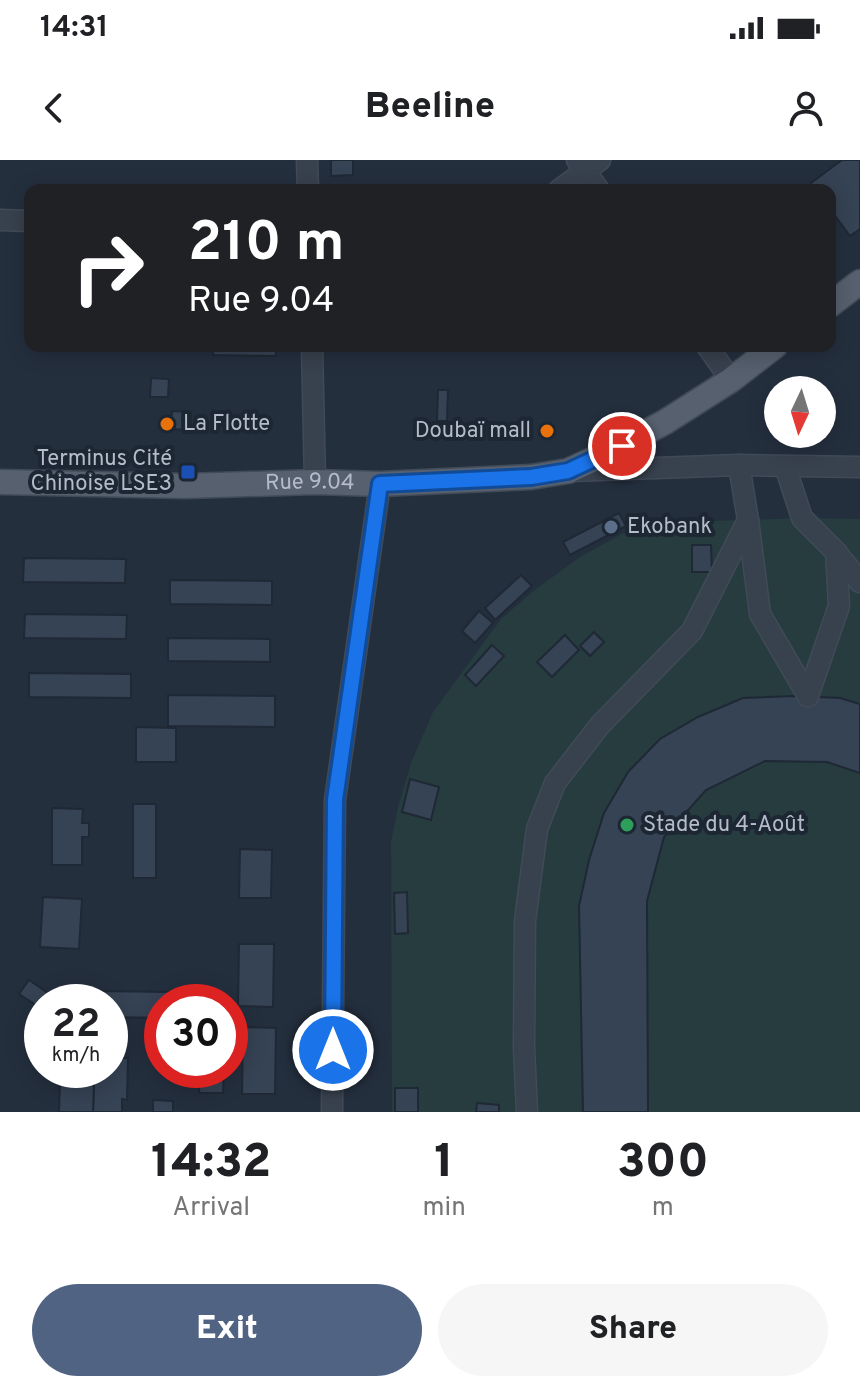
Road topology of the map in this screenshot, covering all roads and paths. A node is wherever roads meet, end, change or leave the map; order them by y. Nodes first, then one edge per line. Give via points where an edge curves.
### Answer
1 (307, 160) edge
2 (588, 164) edge
3 (308, 184) edge
4 (566, 184) edge
5 (596, 184) edge
6 (0, 220) edge
7 (24, 221) edge
8 (860, 282) edge
9 (836, 300) edge
10 (312, 352) edge
11 (711, 352) edge
12 (767, 352) edge
13 (731, 380) junction
14 (739, 465) junction
15 (785, 466) junction
16 (860, 467) edge
17 (568, 471) junction
18 (0, 482) edge
19 (315, 482) junction
20 (380, 484) junction
21 (748, 520) junction
22 (836, 552) junction
23 (860, 582) edge
24 (332, 1112) edge
25 (527, 1112) edge

1 - 3 street
2 - 4 street
2 - 5 street
6 - 7 street
8 - 9 main road
10 - 19 street
11 - 13 street
12 - 13 main road, Rue 9.04
13 - 17 main road, Rue 9.04 via 646,433
14 - 15 street
14 - 17 street
14 - 21 street
15 - 16 street
15 - 22 street via 802,518
17 - 20 main road, Rue 9.04
18 - 19 main road, Rue 9.04
19 - 20 main road, Rue 9.04
20 - 24 street via 335,800
21 - 22 street via 760,614 808,696 839,606
21 - 25 street via 692,631 600,725 555,783 537,829 525,921
22 - 23 street

